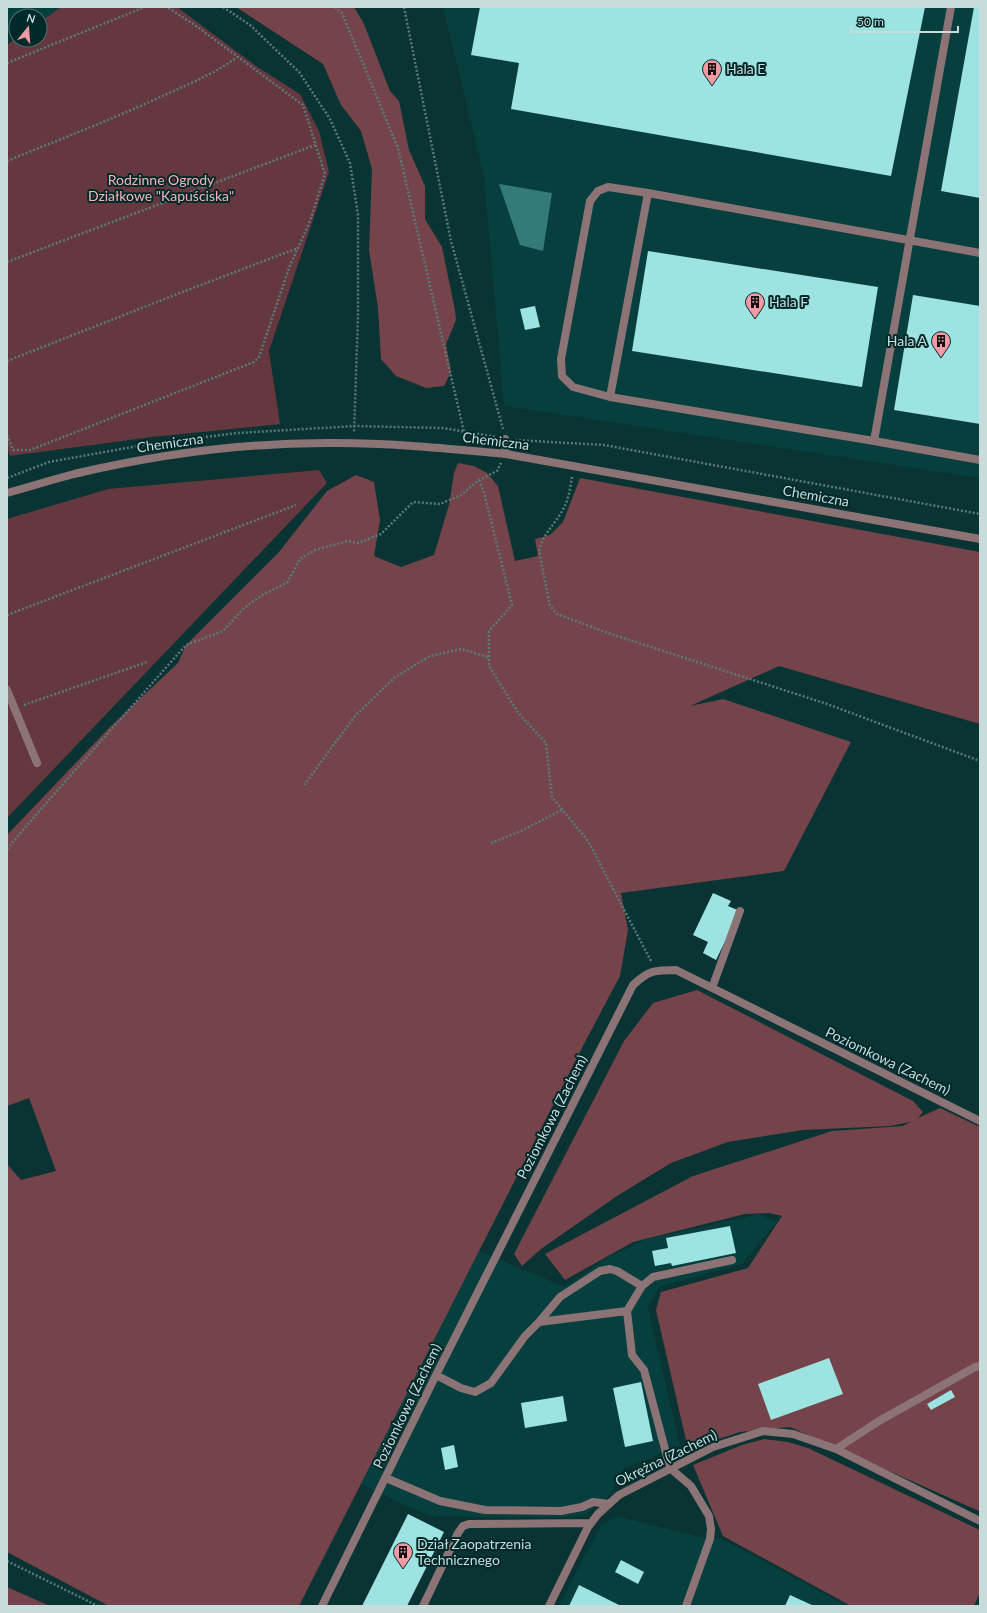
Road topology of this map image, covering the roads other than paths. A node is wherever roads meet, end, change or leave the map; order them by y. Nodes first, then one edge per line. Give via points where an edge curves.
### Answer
1 (951, 7) edge
2 (648, 193) junction
3 (910, 241) junction
4 (980, 253) edge
5 (610, 397) junction
6 (505, 439) road end
7 (874, 441) junction
8 (506, 454) junction
9 (980, 460) edge
10 (7, 493) edge
11 (980, 539) edge
12 (7, 690) edge
13 (37, 763) dead end
14 (740, 911) dead end
15 (712, 988) junction
16 (980, 1121) edge
17 (732, 1260) dead end
18 (642, 1286) junction
19 (627, 1311) junction
20 (539, 1322) junction
21 (980, 1366) edge
22 (436, 1375) junction
23 (836, 1449) junction
24 (670, 1468) junction
25 (386, 1478) junction
26 (609, 1504) junction
27 (980, 1521) edge
28 (591, 1523) junction
29 (322, 1606) edge
30 (423, 1606) edge
31 (549, 1606) edge
32 (686, 1606) edge

1 - 3 street
2 - 3 street
2 - 5 street
2 - 5 street via 608,187 598,191 590,201 562,358 562,376 573,386
3 - 4 street
3 - 7 street
5 - 7 street
6 - 8 street
7 - 9 street
8 - 10 street, Chemiczna via 353,443 285,444 212,450 143,460 72,475
8 - 11 street, Chemiczna
12 - 13 street
14 - 15 street
15 - 16 street, Poziomkowa (Zachem)
15 - 22 street, Poziomkowa (Zachem) via 676,970 658,970 645,974 633,985
17 - 18 street via 653,1277
18 - 19 street
18 - 20 street via 617,1271 610,1269 600,1272 560,1296
19 - 20 street
19 - 24 street via 632,1355 644,1370
20 - 22 street via 525,1336 491,1383 475,1392
21 - 23 street
22 - 25 street, Poziomkowa (Zachem)
23 - 24 street, Okrężna (Zachem) via 793,1434 763,1431 713,1447
23 - 27 street, Okrężna (Zachem)
24 - 26 street, Okrężna (Zachem) via 619,1495
24 - 32 street via 691,1486 709,1516 711,1529 710,1539
25 - 26 street via 440,1501 485,1510 560,1511 593,1502
25 - 29 street, Poziomkowa (Zachem)
26 - 28 street, Okrężna (Zachem)
28 - 30 street via 463,1526
28 - 31 street, Okrężna (Zachem)

